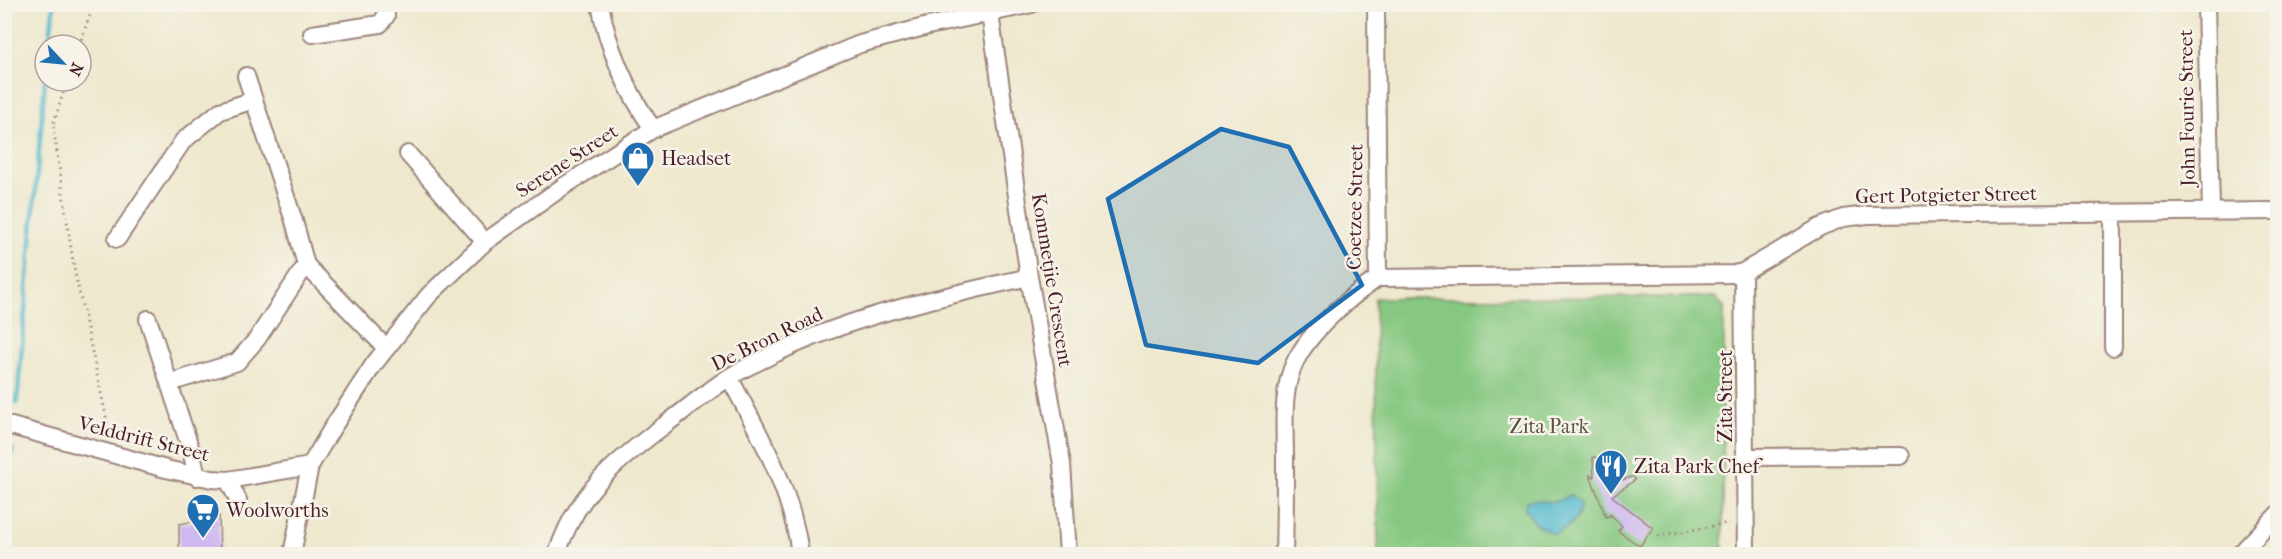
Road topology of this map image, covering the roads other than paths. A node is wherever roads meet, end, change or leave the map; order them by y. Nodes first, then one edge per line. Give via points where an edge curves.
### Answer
1 (385, 4) edge
2 (600, 4) edge
3 (1032, 4) edge
4 (1377, 4) edge
5 (2206, 4) edge
6 (990, 14) junction
7 (312, 34) dead end
8 (246, 76) dead end
9 (254, 100) junction
10 (653, 129) junction
11 (408, 154) dead end
12 (2211, 211) junction
13 (2277, 211) edge
14 (2114, 214) junction
15 (117, 239) dead end
16 (485, 242) junction
17 (306, 265) junction
18 (1743, 272) junction
19 (1029, 277) junction
20 (1378, 278) junction
21 (148, 319) dead end
22 (2113, 347) dead end
23 (386, 348) junction
24 (729, 376) junction
25 (169, 383) junction
26 (4, 424) edge
27 (1901, 456) dead end
28 (1746, 457) junction
29 (310, 466) junction
30 (197, 477) junction
31 (228, 480) junction
32 (238, 500) dead end
33 (2277, 514) edge
34 (292, 555) edge
35 (557, 555) edge
36 (800, 555) edge
37 (1068, 555) edge
38 (1284, 555) edge
39 (1746, 555) edge
40 (2240, 555) edge

1 - 7 street via 386,16 380,24
2 - 10 street via 622,76
3 - 6 street, Serene Street
4 - 20 street, Coetzee Street
5 - 12 street, John Fourie Street
6 - 10 street, Serene Street via 860,44
6 - 19 street, Kommetjie Crescent
8 - 9 street
9 - 15 street via 220,111 183,141
9 - 17 street
10 - 16 street, Serene Street
11 - 16 street
12 - 13 street, Gert Potgieter Street
12 - 14 street, Gert Potgieter Street
14 - 18 street, Gert Potgieter Street via 1893,214 1843,218 1820,227
14 - 22 street
16 - 23 street, Serene Street via 429,295
17 - 23 street
17 - 25 street via 237,362
18 - 20 street, Gert Potgieter Street via 1703,277
18 - 28 street, Zita Street
19 - 24 street, De Bron Road via 853,322
19 - 37 street, Kommetjie Crescent via 1062,464
20 - 38 street, Coetzee Street via 1333,315 1293,364 1286,402
21 - 25 street
23 - 29 street, Serene Street
24 - 35 street, De Bron Road via 603,474 577,509
24 - 36 street via 780,479 796,525
25 - 30 street
26 - 30 street, Velddrift Street
27 - 28 street
28 - 39 street, Zita Street
29 - 31 street, Velddrift Street
29 - 34 street, Serene Street
30 - 31 street, Velddrift Street
31 - 32 street
33 - 40 street

